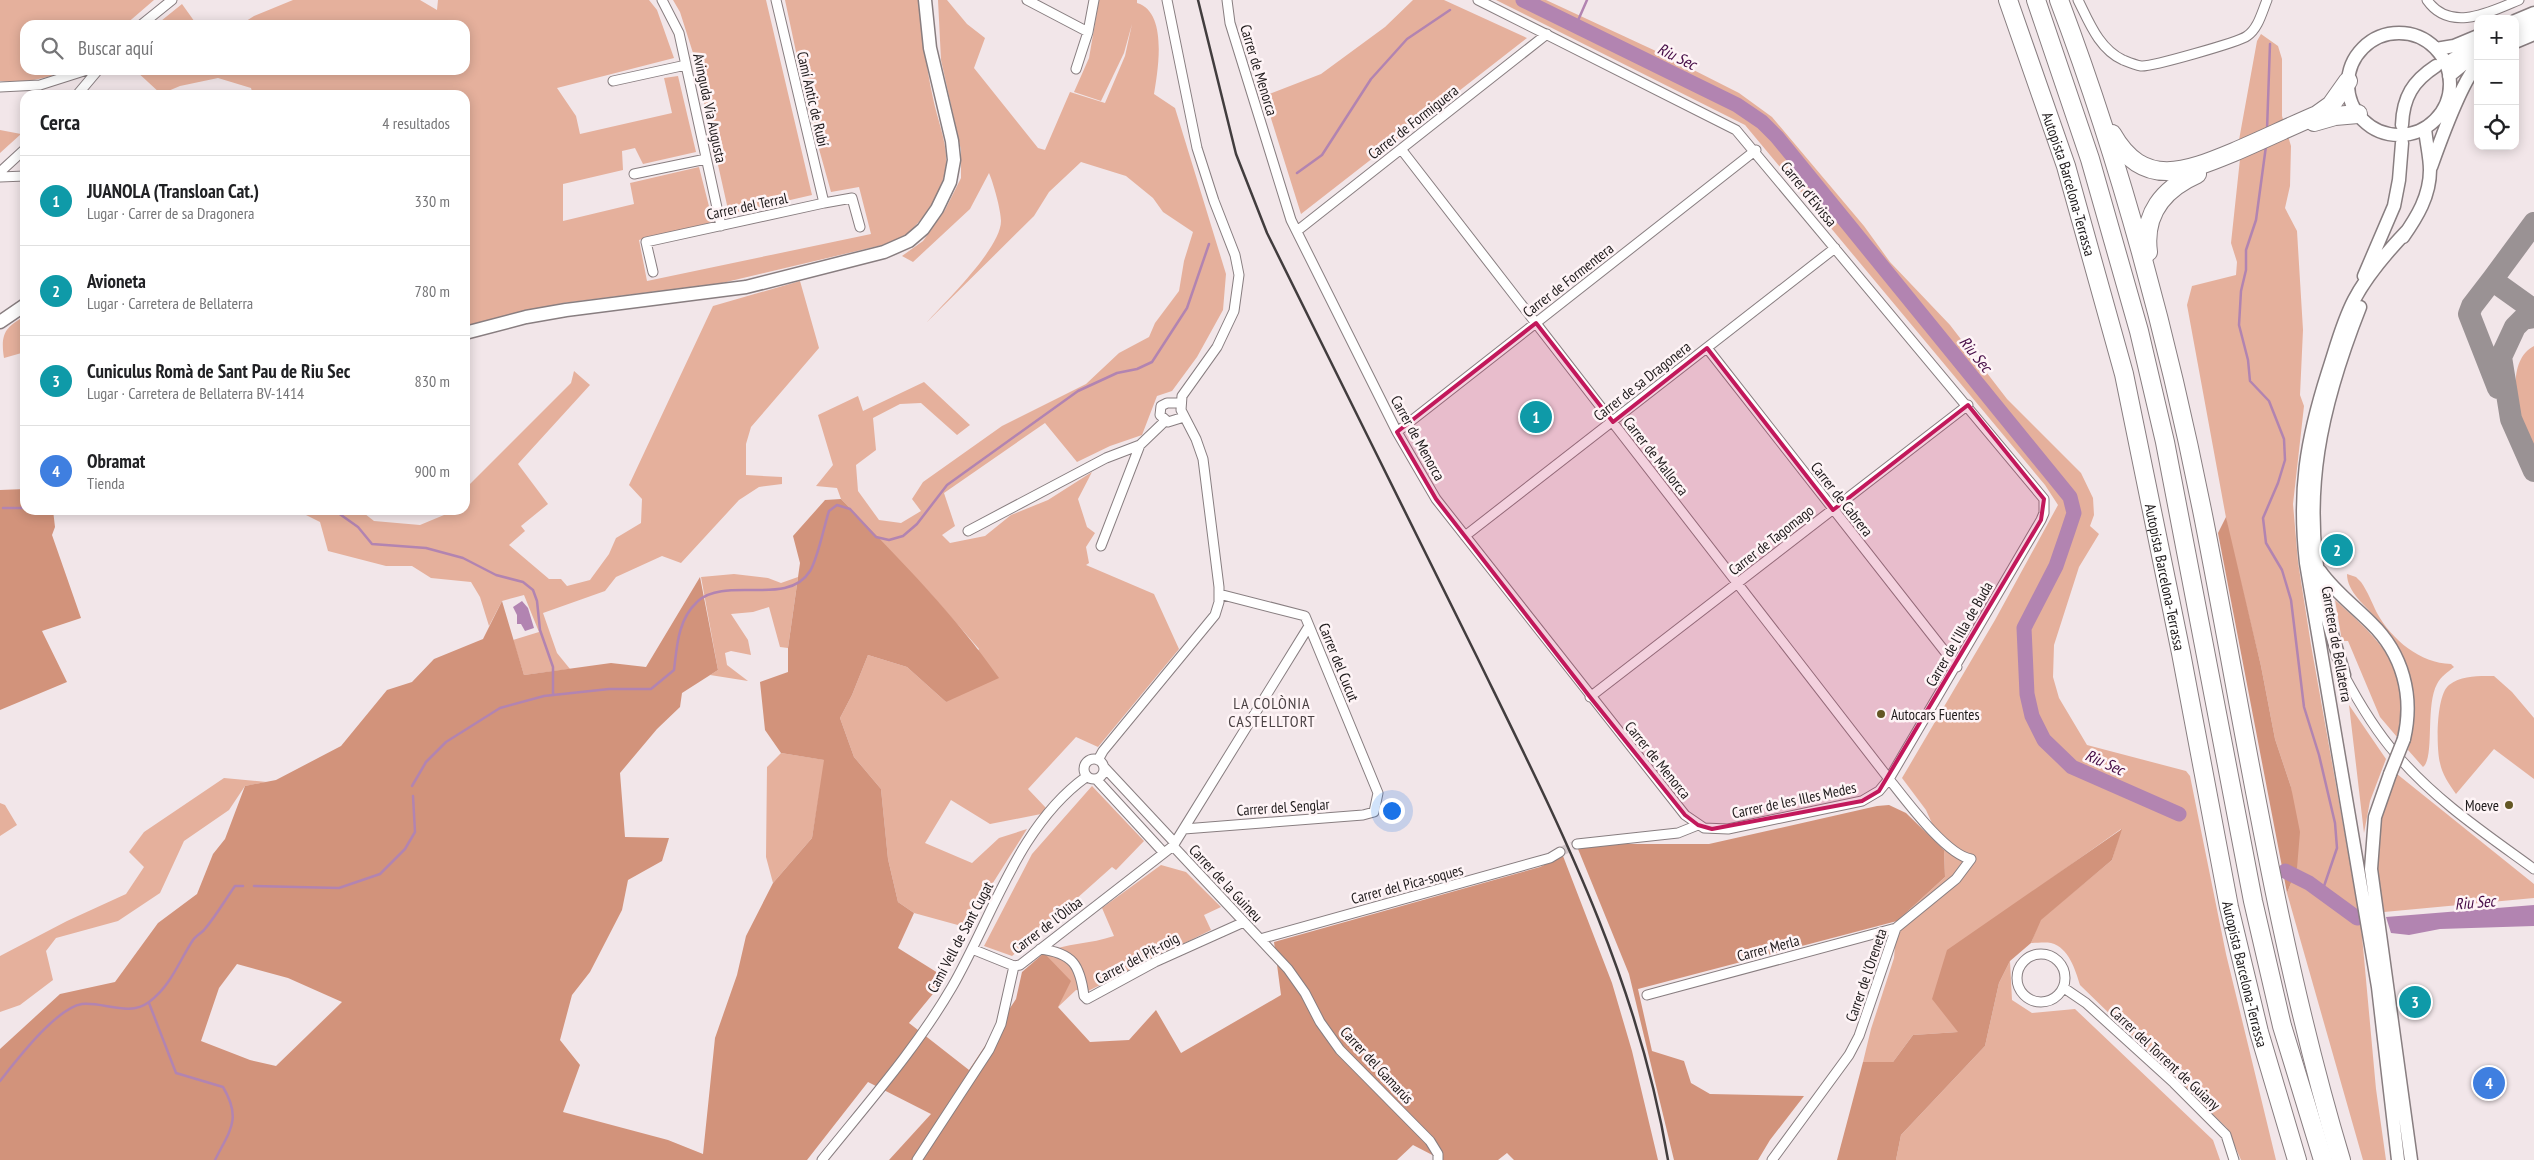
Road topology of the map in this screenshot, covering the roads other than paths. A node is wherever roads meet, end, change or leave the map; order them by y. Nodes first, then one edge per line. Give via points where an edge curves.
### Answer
1 (172, 0) edge
2 (662, 0) edge
3 (776, 0) edge
4 (925, 0) edge
5 (932, 0) edge
6 (1027, 0) edge
7 (1094, 0) edge
8 (1166, 0) edge
9 (1227, 0) edge
10 (1478, 0) edge
11 (2008, 0) edge
12 (2037, 0) edge
13 (2058, 0) edge
14 (2078, 0) edge
15 (2267, 0) edge
16 (2427, 0) edge
17 (2519, 0) edge
18 (2534, 13) edge
19 (2519, 19) edge
20 (147, 20) edge
21 (2534, 23) edge
22 (2519, 29) edge
23 (1088, 32) junction
24 (1547, 34) junction
25 (2534, 34) edge
26 (2474, 38) edge
27 (2519, 40) edge
28 (2436, 49) junction
29 (2474, 50) edge
30 (2080, 57) junction
31 (2453, 59) dead end
32 (2474, 59) edge
33 (934, 62) junction
34 (686, 65) junction
35 (2436, 66) dead end
36 (1076, 69) dead end
37 (2474, 69) edge
38 (71, 75) edge
39 (94, 75) edge
40 (2449, 76) junction
41 (613, 81) dead end
42 (2348, 81) junction
43 (0, 87) edge
44 (81, 90) edge
45 (2358, 114) junction
46 (2295, 127) junction
47 (2425, 128) junction
48 (2403, 134) junction
49 (1401, 149) junction
50 (1756, 150) junction
51 (2244, 150) junction
52 (20, 154) edge
53 (706, 159) junction
54 (2430, 169) junction
55 (0, 172) edge
56 (634, 174) dead end
57 (20, 176) edge
58 (0, 177) edge
59 (824, 203) junction
60 (721, 226) junction
61 (860, 227) dead end
62 (1296, 231) junction
63 (2407, 231) junction
64 (1835, 248) junction
65 (653, 272) dead end
66 (2360, 290) junction
67 (2154, 300) junction
68 (20, 308) edge
69 (0, 322) edge
70 (1536, 323) junction
71 (470, 332) edge
72 (1707, 348) junction
73 (1181, 403) junction
74 (1968, 405) junction
75 (1184, 417) junction
76 (1165, 421) junction
77 (1613, 422) junction
78 (1397, 432) junction
79 (1140, 445) junction
80 (2044, 499) joint
81 (1833, 510) junction
82 (968, 531) dead end
83 (1465, 536) junction
84 (1101, 546) dead end
85 (2317, 566) junction
86 (1738, 583) junction
87 (1219, 594) junction
88 (2312, 598) junction
89 (1309, 626) junction
90 (1957, 667) junction
91 (2344, 675) junction
92 (1590, 697) junction
93 (1101, 764) junction
94 (1086, 777) junction
95 (1889, 779) junction
96 (1096, 780) junction
97 (1378, 802) joint
98 (1698, 825) junction
99 (1184, 829) junction
100 (1577, 844) tunnel mouth
101 (1174, 845) junction
102 (1560, 852) tunnel mouth
103 (1164, 853) junction
104 (2534, 869) edge
105 (1244, 922) junction
106 (1896, 928) junction
107 (1260, 939) junction
108 (972, 949) junction
109 (1040, 949) junction
110 (1014, 966) junction
111 (2064, 988) junction
112 (1646, 995) dead end
113 (2259, 1032) junction
114 (1438, 1157) edge
115 (822, 1160) edge
116 (917, 1160) edge
117 (1446, 1160) edge
118 (1772, 1160) edge
119 (2234, 1160) edge
120 (2285, 1160) edge
121 (2297, 1160) edge
122 (2323, 1160) edge
123 (2341, 1160) edge
124 (2398, 1160) edge
125 (2412, 1160) edge

1 - 20 street
2 - 34 street, Avinguda Via Augusta via 679,33
3 - 59 street, Camí Antic de Rubí
4 - 33 street
5 - 33 street
6 - 23 street
7 - 23 street
8 - 73 street via 1197,148 1239,275 1234,311 1217,347 1182,396
9 - 62 street, Carrer de Menorca via 1231,26
10 - 24 street, Carrer d'Eivissa
11 - 113 highway, Autopista Barcelona-Terrassa via 2066,166 2124,374 2225,889
12 - 122 highway, Autopista Barcelona-Terrassa via 2090,159 2139,331 2165,442 2253,901 2282,1026
13 - 30 highway
14 - 15 street via 2106,49 2122,60 2141,66 2246,38 2253,31
16 - 17 street via 2444,14 2461,18 2478,17
18 - 19 street
21 - 22 street
23 - 36 street
24 - 49 street, Carrer de Formiguera
24 - 50 street, Carrer d'Eivissa via 1728,125
25 - 27 street
26 - 28 street
28 - 40 street via 2445,61
28 - 42 street via 2410,35 2379,38 2360,52
29 - 31 street
30 - 51 highway via 2112,134 2127,155 2139,164 2164,172 2180,171
30 - 67 highway via 2125,196
32 - 40 street
33 - 71 street via 954,147 954,164 950,182 937,209 923,229 909,241 884,252 746,287 558,311
34 - 41 street
34 - 53 street, Avinguda Via Augusta
35 - 48 street via 2421,76 2408,92 2402,110
37 - 54 street
38 - 43 street via 40,85
39 - 44 street
40 - 47 street via 2450,91 2445,105
42 - 45 street
42 - 46 highway via 2325,110
45 - 46 highway via 2335,116
45 - 48 street via 2377,130
46 - 51 highway
47 - 48 street
47 - 54 street, Carretera de Bellaterra
48 - 54 street via 2422,150
48 - 66 street via 2395,200
49 - 62 street, Carrer de Formiguera
49 - 70 street, Carrer de Mallorca
50 - 64 street, Carrer d'Eivissa
50 - 70 street, Carrer de Formentera
51 - 67 highway via 2171,187 2156,204 2147,233
52 - 55 street
53 - 56 street
53 - 60 street, Avinguda Via Augusta
54 - 63 street, Carretera de Bellaterra via 2425,199
57 - 58 street
59 - 60 street, Carrer del Terral
59 - 61 street, Carrer del Terral via 852,198
60 - 65 street, Carrer del Terral via 646,242
62 - 78 street, Carrer de Menorca
63 - 66 street, Carretera de Bellaterra
63 - 85 street, Carretera de Bellaterra via 2374,278 2361,304 2326,411 2314,469 2312,503
64 - 72 street, Carrer de sa Dragonera
64 - 74 street, Carrer d'Eivissa
66 - 88 street, Carretera de Bellaterra via 2343,326 2325,380 2306,455 2303,533
67 - 123 highway via 2204,519 2285,944
68 - 69 street
70 - 77 street, Carrer de Mallorca
70 - 78 street, Carrer de Formentera
72 - 77 street, Carrer de sa Dragonera
72 - 81 street, Carrer de Cabrera
73 - 75 street
73 - 76 street via 1161,406 1160,415
74 - 80 street, Carrer d'Eivissa
74 - 81 street, Carrer de Tagomago
75 - 76 street
75 - 87 street via 1203,459
76 - 79 street
77 - 83 street, Carrer de sa Dragonera
77 - 86 street, Carrer de Mallorca
78 - 83 street, Carrer de Menorca via 1436,499
79 - 82 street via 1106,458
79 - 84 street
80 - 90 street, Carrer de l'Illa de Buda via 2041,520
81 - 86 street, Carrer de Tagomago
81 - 90 street, Carrer de Cabrera
83 - 92 street, Carrer de Menorca
85 - 91 street
85 - 125 street, Carretera de Bellaterra, bridge via 2331,586 2379,631 2395,654 2408,698 2404,739 2375,816 2371,869
86 - 92 street, Carrer de Tagomago
86 - 95 street, Carrer de Mallorca
87 - 89 street, Carrer del Cucut via 1305,616
87 - 93 street via 1215,615 1103,751
88 - 91 street via 2324,635
88 - 124 street, Carretera de Bellaterra via 2363,892 2391,1085
89 - 97 street, Carrer del Cucut via 1378,793
89 - 99 street, Carrer de l'Òliba
90 - 95 street, Carrer de l'Illa de Buda
91 - 104 street via 2365,713 2396,755 2460,814
92 - 98 street, Carrer de Menorca via 1685,816
93 - 94 street via 1091,759 1085,764
93 - 96 street via 1103,774
93 - 101 street, Carrer de la Guineu
94 - 96 street
94 - 108 street, Camí Vell de Sant Cugat via 1057,804 1025,847
95 - 98 street, Carrer de les Illes Medes via 1873,796 1862,801 1728,829
95 - 106 street, Carrer de l'Oreneta via 1930,828 1960,855 1971,859 1956,879
96 - 103 street, Carrer de la Guineu
97 - 99 street, Carrer del Senglar via 1374,812 1363,815
98 - 100 street via 1678,833
99 - 101 street, Carrer de l'Òliba
101 - 103 street, Carrer de l'Òliba
101 - 105 street, Carrer de la Guineu
102 - 107 street, Carrer del Pica-soques via 1550,858
103 - 109 street, Carrer de l'Òliba
105 - 107 street, Carrer de la Guineu
105 - 109 street, Carrer del Pit-roig via 1155,962 1087,999 1078,970 1067,956 1059,951
106 - 112 street, Carrer Merla
106 - 118 street, Carrer de l'Oreneta via 1859,1036
107 - 114 street, Carrer del Gamarús via 1294,977 1340,1050 1430,1141
108 - 110 street
108 - 115 street, Camí Vell de Sant Cugat via 952,988 902,1062
109 - 110 street, Carrer de l'Òliba
110 - 116 street, Carrer de l'Òliba via 1000,1024 989,1050
111 - 111 street via 2064,970 2053,957 2032,956 2019,969 2019,988 2032,1000 2052,1000
111 - 119 street, Carrer del Torrent de Guiany via 2086,1002 2226,1135
113 - 120 highway via 2268,1091
113 - 121 highway, Autopista Barcelona-Terrassa
114 - 117 street, Carrer del Gamarús

